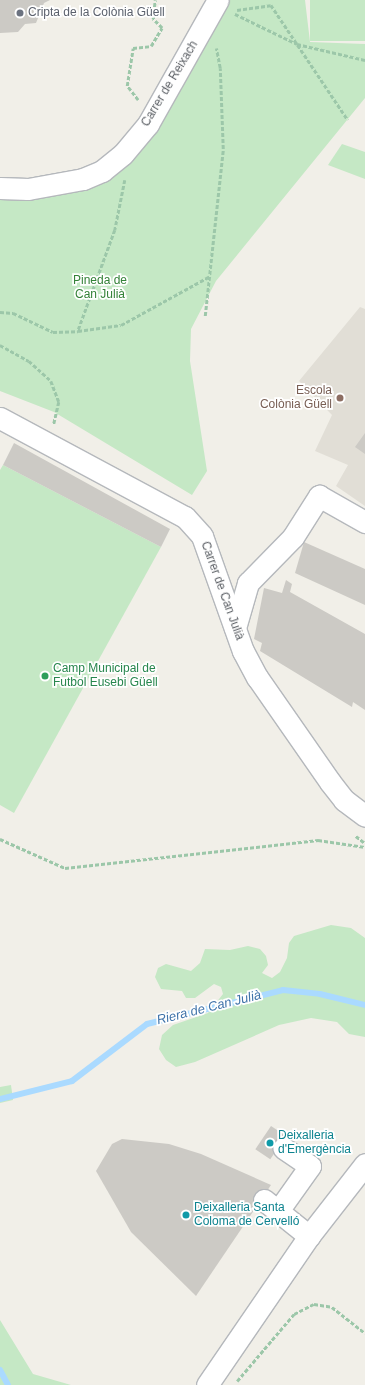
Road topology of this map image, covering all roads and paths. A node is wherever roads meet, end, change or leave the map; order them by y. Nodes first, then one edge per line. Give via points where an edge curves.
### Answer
1 (155, 0) edge
2 (210, 5) edge
3 (297, 44) junction
4 (365, 60) edge
5 (155, 111) junction
6 (348, 120) dead end
7 (125, 177) dead end
8 (0, 188) edge
9 (210, 276) junction
10 (0, 312) edge
11 (205, 316) dead end
12 (78, 331) junction
13 (0, 345) edge
14 (0, 418) edge
15 (46, 442) junction
16 (365, 522) edge
17 (235, 628) junction
18 (365, 816) edge
19 (0, 839) edge
20 (365, 847) edge
21 (283, 1148) dead end
22 (365, 1164) edge
23 (310, 1236) junction
24 (365, 1333) edge
25 (206, 1385) edge
26 (232, 1385) edge

1 - 5 path via 153,19 162,28 151,46 133,48 127,86 136,98
2 - 5 street, Carrer de Reixach
2 - 9 path via 220,68 223,149
3 - 3 path via 236,14 229,11 272,5
3 - 4 path
3 - 6 path
5 - 8 street, Carrer de Reixach via 123,154 102,171 61,184 28,189
7 - 12 path via 111,244
9 - 11 path
9 - 12 path via 121,326
10 - 12 path via 13,313 53,332
13 - 15 path via 29,362 51,381 59,402
14 - 15 street, Carrer de Can Julià
15 - 17 street, Carrer de Can Julià via 185,517 202,536
16 - 17 street via 320,496 293,537 248,584
17 - 18 street, Carrer de Can Julià via 257,677 340,794
19 - 20 path via 65,868 318,840
21 - 23 street via 310,1166 271,1205
22 - 23 street
23 - 25 street
24 - 26 path via 332,1307 314,1304 294,1314

